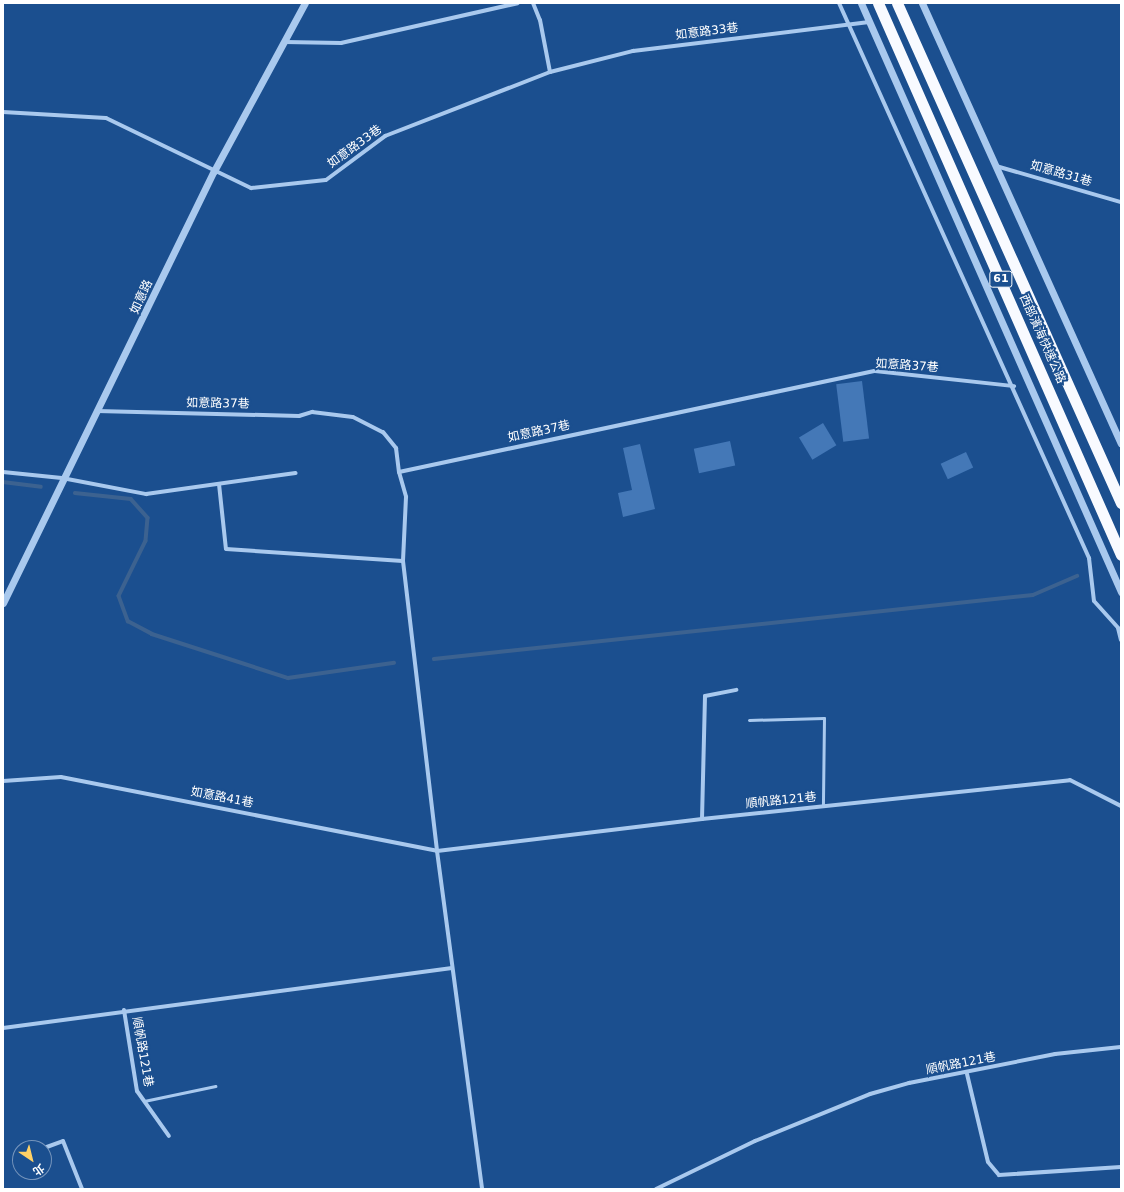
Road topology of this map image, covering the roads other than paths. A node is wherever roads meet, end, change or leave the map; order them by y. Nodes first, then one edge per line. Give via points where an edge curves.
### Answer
1 (304, 3) edge
2 (518, 3) edge
3 (534, 3) edge
4 (839, 3) edge
5 (861, 3) edge
6 (878, 3) edge
7 (897, 3) edge
8 (922, 3) edge
9 (869, 22) junction
10 (848, 26) junction
11 (284, 42) junction
12 (550, 72) junction
13 (3, 112) edge
14 (995, 166) junction
15 (214, 171) junction
16 (1121, 202) edge
17 (1014, 386) junction
18 (97, 412) junction
19 (1121, 442) edge
20 (3, 472) edge
21 (399, 472) junction
22 (296, 473) dead end
23 (62, 478) junction
24 (219, 484) junction
25 (1121, 503) edge
26 (1121, 555) edge
27 (403, 561) junction
28 (1121, 592) edge
29 (3, 603) edge
30 (1121, 640) edge
31 (736, 690) dead end
32 (750, 720) dead end
33 (3, 782) edge
34 (823, 806) junction
35 (1121, 806) edge
36 (702, 819) junction
37 (436, 851) junction
38 (452, 968) junction
39 (124, 1010) junction
40 (3, 1028) edge
41 (1121, 1047) edge
42 (967, 1074) junction
43 (215, 1086) dead end
44 (144, 1101) junction
45 (169, 1136) dead end
46 (52, 1145) edge
47 (1121, 1167) edge
48 (82, 1189) edge
49 (482, 1189) edge
50 (656, 1189) edge

1 - 11 street, 如意路
2 - 11 street via 341,43
3 - 12 street via 540,20
4 - 10 street
5 - 9 street
6 - 26 highway, 西部濱海快速公路 / 61
7 - 25 highway, 西部濱海快速公路 / 61
8 - 14 street
9 - 10 street, 如意路33巷
9 - 28 street
10 - 12 street, 如意路33巷 via 633,51
10 - 17 street
11 - 15 street, 如意路
12 - 15 street, 如意路33巷 via 385,136 326,180 251,188
13 - 15 street, 如意路33巷 via 106,118
14 - 16 street, 如意路31巷
14 - 19 street
15 - 18 street, 如意路
17 - 21 street, 如意路37巷 via 875,371
17 - 30 street via 1089,558 1094,600 1118,628
18 - 21 street, 如意路37巷 via 299,416 312,412 353,417 383,432 396,448
18 - 23 street, 如意路
20 - 23 street
21 - 27 street via 406,497
22 - 24 street
23 - 24 street via 146,494
23 - 29 street, 如意路
24 - 27 street via 226,550
27 - 37 street
31 - 36 street via 705,696
32 - 34 lane via 824,718
33 - 37 street, 如意路41巷 via 62,777
34 - 35 street, 順帆路121巷 via 1070,780
34 - 36 street, 順帆路121巷
36 - 37 street, 順帆路121巷
37 - 38 street
38 - 39 street
38 - 49 street
39 - 40 street
39 - 44 street, 順帆路121巷 via 137,1091
41 - 42 street, 順帆路121巷 via 1055,1054
42 - 47 street via 988,1162 1000,1175
42 - 50 street, 順帆路121巷 via 909,1083 870,1094 755,1141
43 - 44 lane
44 - 45 street, 順帆路121巷
46 - 48 street via 63,1141

